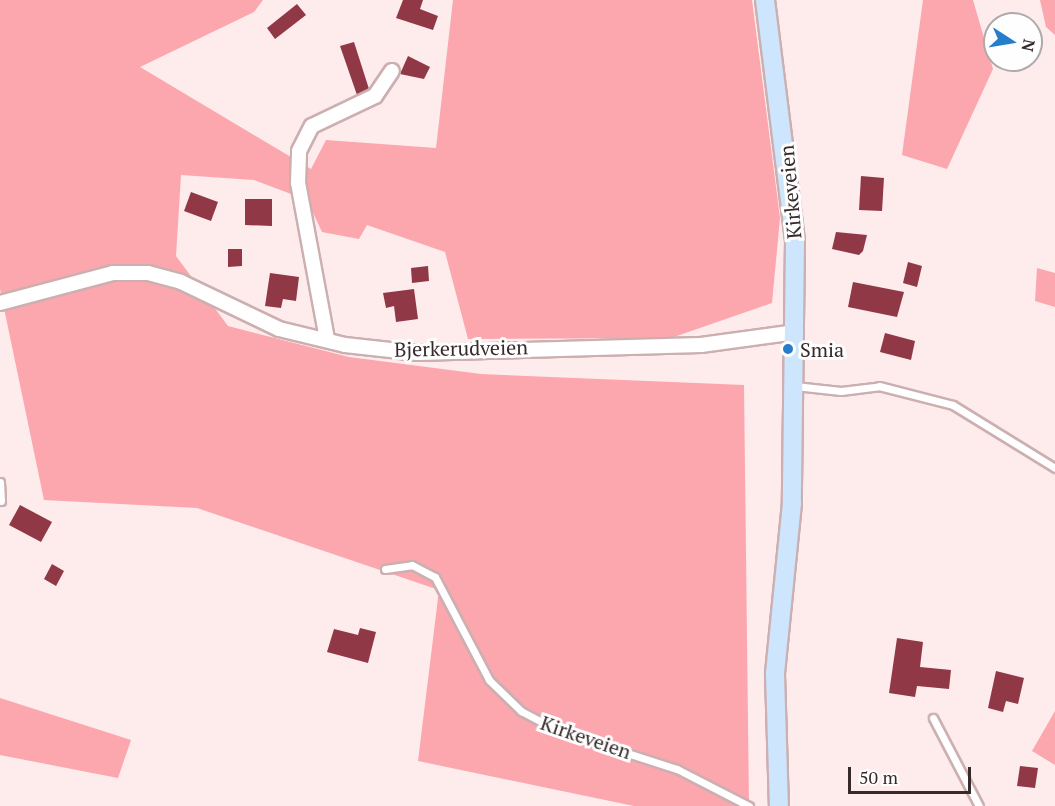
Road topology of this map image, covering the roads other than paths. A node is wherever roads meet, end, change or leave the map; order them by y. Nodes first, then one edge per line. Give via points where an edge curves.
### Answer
1 (765, 0) edge
2 (392, 71) dead end
3 (0, 303) edge
4 (796, 332) junction
5 (327, 339) junction
6 (795, 386) junction
7 (1055, 468) edge
8 (0, 482) edge
9 (1, 501) edge
10 (385, 568) dead end
11 (933, 718) dead end
12 (749, 806) edge
13 (779, 806) edge
14 (979, 806) edge

1 - 4 main road, Kirkeveien via 790,180
2 - 5 street via 375,96 312,126 298,151 298,183
3 - 5 street, Bjerkerudveien via 113,273 148,273 181,282 279,329
4 - 5 street, Bjerkerudveien via 701,345 418,353
4 - 6 main road, Kirkeveien
6 - 7 lane via 841,390 879,386 953,405
6 - 13 main road, Kirkeveien via 792,503 775,674
8 - 9 lane
10 - 12 lane, Kirkeveien via 412,565 435,577 489,680 521,711 559,731 677,769
11 - 14 lane

